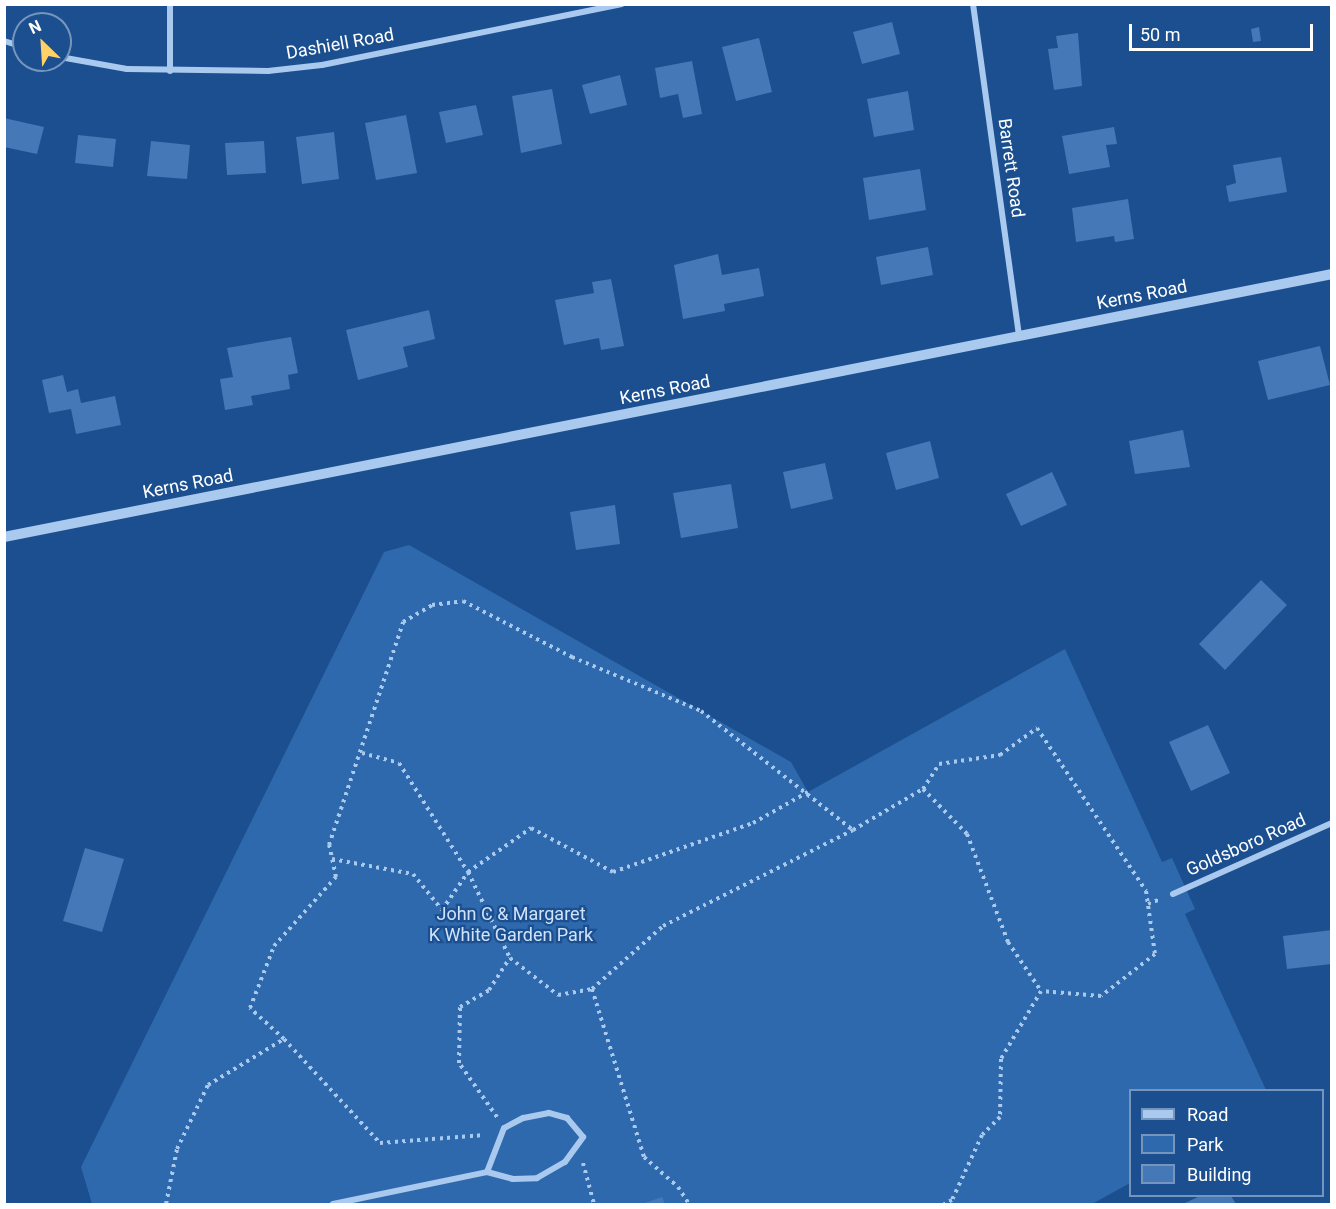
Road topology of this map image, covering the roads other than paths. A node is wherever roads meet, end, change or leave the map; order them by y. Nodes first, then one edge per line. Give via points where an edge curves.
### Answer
1 (170, 4) edge
2 (622, 4) edge
3 (973, 4) edge
4 (72, 59) edge
5 (170, 71) junction
6 (1332, 274) edge
7 (1019, 336) junction
8 (4, 537) edge
9 (1332, 823) edge
10 (1173, 894) dead end
11 (488, 1172) junction
12 (333, 1204) edge

1 - 5 street
2 - 5 street, Dashiell Road via 322,65 268,71
3 - 7 street, Barrett Road
4 - 5 street, Dashiell Road
6 - 7 street, Kerns Road
7 - 8 street, Kerns Road
9 - 10 street, Goldsboro Road
11 - 11 street via 513,1179 537,1178 566,1162 583,1137 567,1118 549,1113 523,1118 504,1128
11 - 12 street

